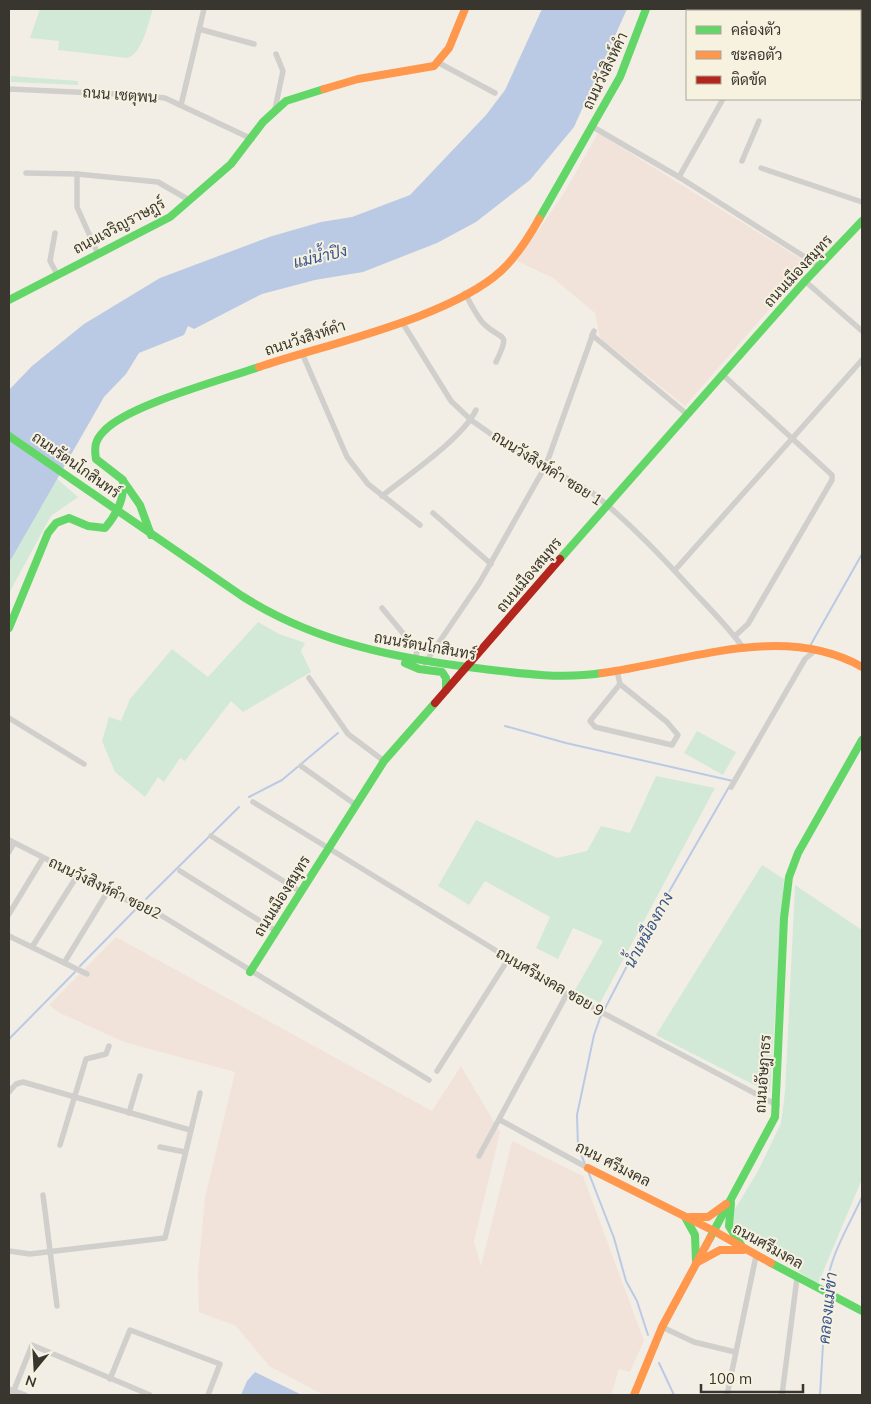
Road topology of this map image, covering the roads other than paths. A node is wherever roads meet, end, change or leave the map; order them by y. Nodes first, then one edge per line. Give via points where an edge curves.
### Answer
1 (204, 9) edge
2 (465, 9) edge
3 (646, 9) edge
4 (199, 29) junction
5 (254, 44) dead end
6 (276, 54) dead end
7 (439, 63) junction
8 (9, 89) edge
9 (495, 93) dead end
10 (722, 100) edge
11 (181, 105) junction
12 (275, 109) junction
13 (759, 121) dead end
14 (593, 127) junction
15 (252, 139) junction
16 (742, 161) dead end
17 (761, 168) dead end
18 (26, 173) dead end
19 (77, 174) junction
20 (679, 177) junction
21 (189, 200) junction
22 (862, 202) edge
23 (862, 221) edge
24 (55, 233) dead end
25 (98, 254) junction
26 (819, 266) junction
27 (57, 274) junction
28 (805, 281) junction
29 (465, 293) junction
30 (9, 300) edge
31 (402, 322) junction
32 (862, 331) edge
33 (302, 353) junction
34 (862, 360) edge
35 (496, 362) dead end
36 (723, 375) junction
37 (476, 410) dead end
38 (688, 414) junction
39 (471, 420) junction
40 (9, 436) edge
41 (792, 439) junction
42 (546, 464) junction
43 (123, 480) junction
44 (382, 496) junction
45 (606, 504) junction
46 (117, 510) junction
47 (433, 513) dead end
48 (420, 526) dead end
49 (152, 535) junction
50 (491, 564) junction
51 (675, 570) junction
52 (382, 608) dead end
53 (9, 628) edge
54 (735, 636) junction
55 (814, 648) junction
56 (744, 649) junction
57 (391, 657) junction
58 (415, 661) junction
59 (425, 663) junction
60 (466, 668) junction
61 (862, 668) edge
62 (617, 671) junction
63 (309, 678) dead end
64 (620, 684) junction
65 (446, 690) junction
66 (9, 718) edge
67 (862, 740) edge
68 (384, 761) junction
69 (84, 764) dead end
70 (301, 766) dead end
71 (731, 787) dead end
72 (253, 802) dead end
73 (356, 804) junction
74 (211, 836) dead end
75 (12, 841) edge
76 (329, 848) junction
77 (9, 852) edge
78 (43, 858) junction
79 (180, 870) dead end
80 (77, 876) junction
81 (108, 891) junction
82 (300, 892) junction
83 (9, 914) edge
84 (276, 931) junction
85 (9, 936) edge
86 (32, 947) junction
87 (509, 958) junction
88 (64, 963) junction
89 (250, 972) junction
90 (87, 974) dead end
91 (567, 994) junction
92 (109, 1046) dead end
93 (437, 1071) dead end
94 (140, 1076) dead end
95 (429, 1080) dead end
96 (9, 1092) edge
97 (200, 1093) dead end
98 (76, 1097) junction
99 (777, 1104) junction
100 (130, 1113) junction
101 (500, 1120) junction
102 (190, 1130) junction
103 (60, 1146) dead end
104 (160, 1147) dead end
105 (185, 1152) junction
106 (479, 1156) dead end
107 (588, 1168) joint
108 (43, 1195) dead end
109 (731, 1200) junction
110 (685, 1217) junction
111 (714, 1231) junction
112 (745, 1250) junction
113 (9, 1251) edge
114 (49, 1251) junction
115 (756, 1256) junction
116 (696, 1263) junction
117 (798, 1278) junction
118 (57, 1306) dead end
119 (862, 1310) edge
120 (662, 1327) junction
121 (735, 1352) junction
122 (110, 1379) junction
123 (12, 1392) edge
124 (25, 1395) edge
125 (150, 1395) edge
126 (208, 1395) edge
127 (634, 1395) edge
128 (727, 1395) edge
129 (782, 1395) edge

1 - 4 street
2 - 7 street
3 - 14 street, ถนนวังสิงห์คำ via 641,29
4 - 5 street
4 - 11 street
6 - 12 street via 283,71
7 - 9 street
7 - 12 street, ถนนเจริญราษฎร์ via 427,68 339,83 286,101
8 - 11 street, ถนน เชตุพน via 138,95 165,98
10 - 20 street
11 - 15 street, ถนน เชตุพน
12 - 15 street, ถนนเจริญราษฎร์
13 - 16 street
14 - 20 street
14 - 29 street, ถนนวังสิงห์คำ via 509,263 492,278
15 - 21 street, ถนนเจริญราษฎร์ via 231,164
17 - 22 street
18 - 19 street
19 - 21 street via 158,182
19 - 25 street via 77,207
20 - 26 street
21 - 25 street, ถนนเจริญราษฎร์ via 170,216
23 - 26 street, ถนนเมืองสมุทร
24 - 27 street via 50,261
25 - 27 street, ถนนเจริญราษฎร์
26 - 28 street, ถนนเมืองสมุทร
27 - 30 street, ถนนเจริญราษฎร์
28 - 32 street
28 - 36 street, ถนนเมืองสมุทร
29 - 31 street, ถนนวังสิงห์คำ
29 - 35 street via 483,323 501,335 504,344
31 - 33 street, ถนนวังสิงห์คำ
31 - 39 street, ถนนวังสิงห์คำ ซอย 1 via 451,401
33 - 43 street, ถนนวังสิงห์คำ via 130,412 114,422 96,442 94,454
33 - 44 street via 340,444 368,484
34 - 41 street
36 - 38 street, ถนนเมืองสมุทร
36 - 41 street
37 - 39 street
38 - 42 street via 593,333
38 - 45 street, ถนนเมืองสมุทร
39 - 42 street, ถนนวังสิงห์คำ ซอย 1
39 - 44 street
40 - 46 street, ถนนรัตนโกสินทร์
41 - 51 street
41 - 54 street via 832,475 832,480 748,624
42 - 45 street, ถนนวังสิงห์คำ ซอย 1
42 - 50 street
43 - 46 street via 124,493
43 - 49 street via 140,505
44 - 48 street
45 - 51 street, ถนนวังสิงห์คำ ซอย 1
45 - 60 street, ถนนเมืองสมุทร
46 - 49 street, ถนนรัตนโกสินทร์
46 - 53 street via 105,528 66,517 54,524
47 - 50 street
49 - 57 street, ถนนรัตนโกสินทร์ via 279,618
50 - 59 street
51 - 54 street, ถนนวังสิงห์คำ ซอย 1
52 - 58 street via 417,650
54 - 56 street, ถนนวังสิงห์คำ ซอย 1
55 - 56 street, ถนนรัตนโกสินทร์
55 - 61 street, ถนนรัตนโกสินทร์
55 - 71 street
56 - 62 street, ถนนรัตนโกสินทร์
57 - 58 street, ถนนรัตนโกสินทร์
57 - 65 street via 419,669 442,672 446,678
58 - 59 street, ถนนรัตนโกสินทร์
59 - 60 street, ถนนรัตนโกสินทร์
60 - 62 street, ถนนรัตนโกสินทร์ via 561,676
60 - 65 street, ถนนเมืองสมุทร
62 - 64 street
63 - 68 street via 348,734
64 - 64 street via 667,722 678,735 672,745 595,727 590,721
65 - 68 street, ถนนเมืองสมุทร
66 - 69 street
67 - 99 street, ถนนอัษฎาธร via 798,852 789,877 784,918
68 - 73 street, ถนนเมืองสมุทร
70 - 73 street
72 - 76 street, ถนนศรีมงคล ซอย 9
73 - 76 street, ถนนเมืองสมุทร
74 - 82 street
75 - 77 street
75 - 78 street, ถนนวังสิงห์คำ ซอย2
76 - 82 street, ถนนเมืองสมุทร
76 - 87 street, ถนนศรีมงคล ซอย 9
78 - 80 street, ถนนวังสิงห์คำ ซอย2
78 - 83 street
79 - 84 street
80 - 81 street, ถนนวังสิงห์คำ ซอย2
80 - 86 street
81 - 88 street
81 - 89 street, ถนนวังสิงห์คำ ซอย2 via 141,903
82 - 84 street, ถนนเมืองสมุทร
84 - 89 street, ถนนเมืองสมุทร
85 - 86 street
86 - 88 street
87 - 91 street, ถนนศรีมงคล ซอย 9
87 - 93 street
88 - 90 street
89 - 95 street, ถนนวังสิงห์คำ ซอย2
91 - 99 street, ถนนศรีมงคล ซอย 9
91 - 101 street
92 - 98 street via 106,1054 86,1059
94 - 100 street
96 - 98 street via 23,1082
97 - 102 street
98 - 100 street
98 - 103 street
99 - 109 street, ถนนอัษฎาธร via 770,1130
100 - 102 street
101 - 106 street
101 - 107 street, ถนน ศรีมงคล
102 - 105 street
104 - 105 street
105 - 114 street via 165,1238
107 - 110 street, ถนน ศรีมงคล
108 - 114 street
109 - 110 street via 708,1217
109 - 111 street, ถนนอัษฎาธร
109 - 112 street via 729,1226
110 - 111 street, ถนน ศรีมงคล
110 - 116 street via 695,1235
111 - 112 street, ถนนศรีมงคล
111 - 116 street, ถนนอัษฎาธร
112 - 115 street, ถนนศรีมงคล
112 - 116 street via 720,1250
113 - 114 street via 30,1254
114 - 118 street
115 - 117 street, ถนนศรีมงคล
115 - 121 street
116 - 120 street, ถนนอัษฎาธร
117 - 119 street, ถนนศรีมงคล
117 - 129 street
120 - 121 street via 694,1342
120 - 127 street, ถนนอัษฎาธร
121 - 128 street
122 - 123 street via 32,1345
122 - 125 street
122 - 126 street via 130,1330 220,1364
123 - 124 street

